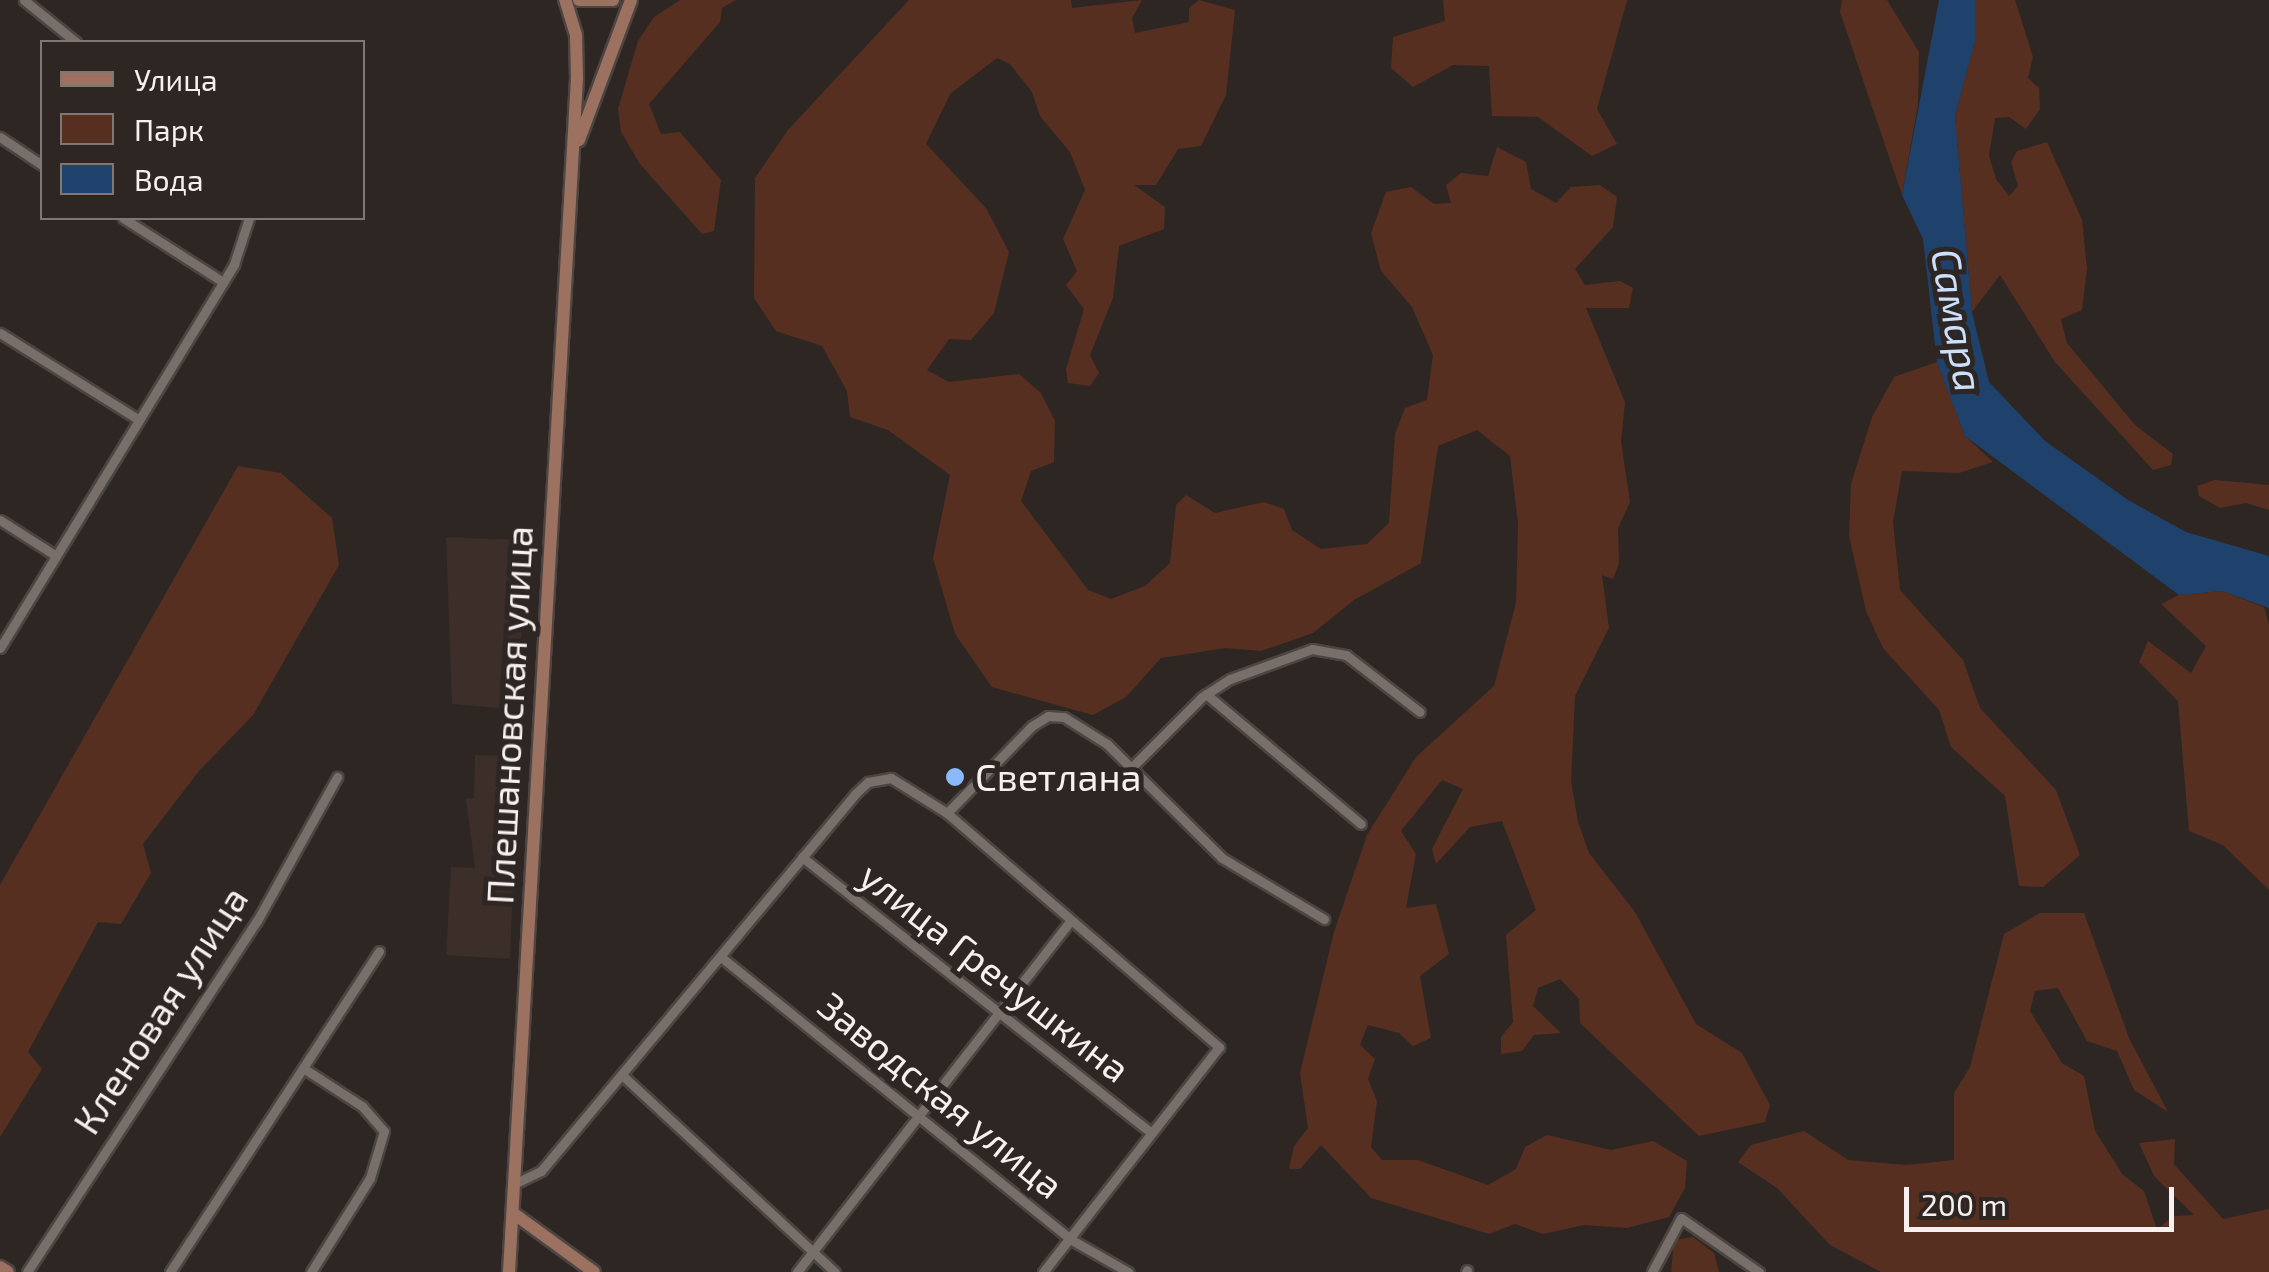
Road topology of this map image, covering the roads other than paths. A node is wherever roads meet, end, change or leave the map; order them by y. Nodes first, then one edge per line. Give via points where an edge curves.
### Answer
1 (24, 0) edge
2 (565, 0) edge
3 (579, 0) edge
4 (614, 0) edge
5 (631, 0) edge
6 (74, 40) edge
7 (0, 137) edge
8 (572, 162) junction
9 (40, 164) edge
10 (126, 220) edge
11 (249, 220) edge
12 (223, 282) junction
13 (0, 333) edge
14 (140, 420) junction
15 (0, 520) edge
16 (55, 555) junction
17 (0, 648) edge
18 (1206, 694) junction
19 (1420, 712) dead end
20 (1131, 768) junction
21 (337, 777) dead end
22 (947, 813) junction
23 (1361, 824) dead end
24 (802, 857) junction
25 (1324, 918) dead end
26 (1069, 922) junction
27 (379, 951) dead end
28 (721, 956) junction
29 (998, 1015) junction
30 (303, 1068) junction
31 (622, 1075) junction
32 (920, 1116) junction
33 (1151, 1133) junction
34 (514, 1184) junction
35 (513, 1213) junction
36 (1070, 1239) junction
37 (812, 1251) junction
38 (0, 1267) edge
39 (8, 1272) edge
40 (27, 1272) edge
41 (170, 1272) edge
42 (310, 1272) edge
43 (510, 1272) edge
44 (594, 1272) edge
45 (797, 1272) edge
46 (835, 1272) edge
47 (1044, 1272) edge
48 (1128, 1272) edge
49 (1652, 1272) edge
50 (1760, 1272) edge

1 - 6 street
2 - 8 main road, Плешановская улица via 577,53
3 - 4 main road
5 - 8 main road
7 - 9 street
8 - 34 main road, Плешановская улица
10 - 12 street
11 - 12 street via 244,246
12 - 14 street
13 - 14 street
14 - 16 street
15 - 16 street
16 - 17 street
18 - 19 street via 1274,662 1332,650
18 - 20 street
18 - 23 street
20 - 22 street via 1064,717 1032,726
20 - 25 street via 1222,858
21 - 40 street, Кленовая улица via 257,921
22 - 24 street via 891,778 868,782
22 - 26 street
24 - 28 street
24 - 29 street, улица Гречушкина
26 - 29 street
26 - 33 street via 1219,1047
27 - 30 street
28 - 31 street
28 - 32 street, Заводская улица
29 - 32 street
29 - 33 street, улица Гречушкина
30 - 41 street
30 - 42 street via 362,1106 384,1130 370,1178
31 - 34 street via 541,1171
31 - 37 street
32 - 36 street, Заводская улица
32 - 37 street
33 - 36 street
34 - 35 main road, Плешановская улица
35 - 43 main road, Плешановская улица
35 - 44 main road
36 - 47 street
36 - 48 street, Заводская улица
37 - 45 street
37 - 46 street
38 - 39 main road
49 - 50 street via 1681,1218

